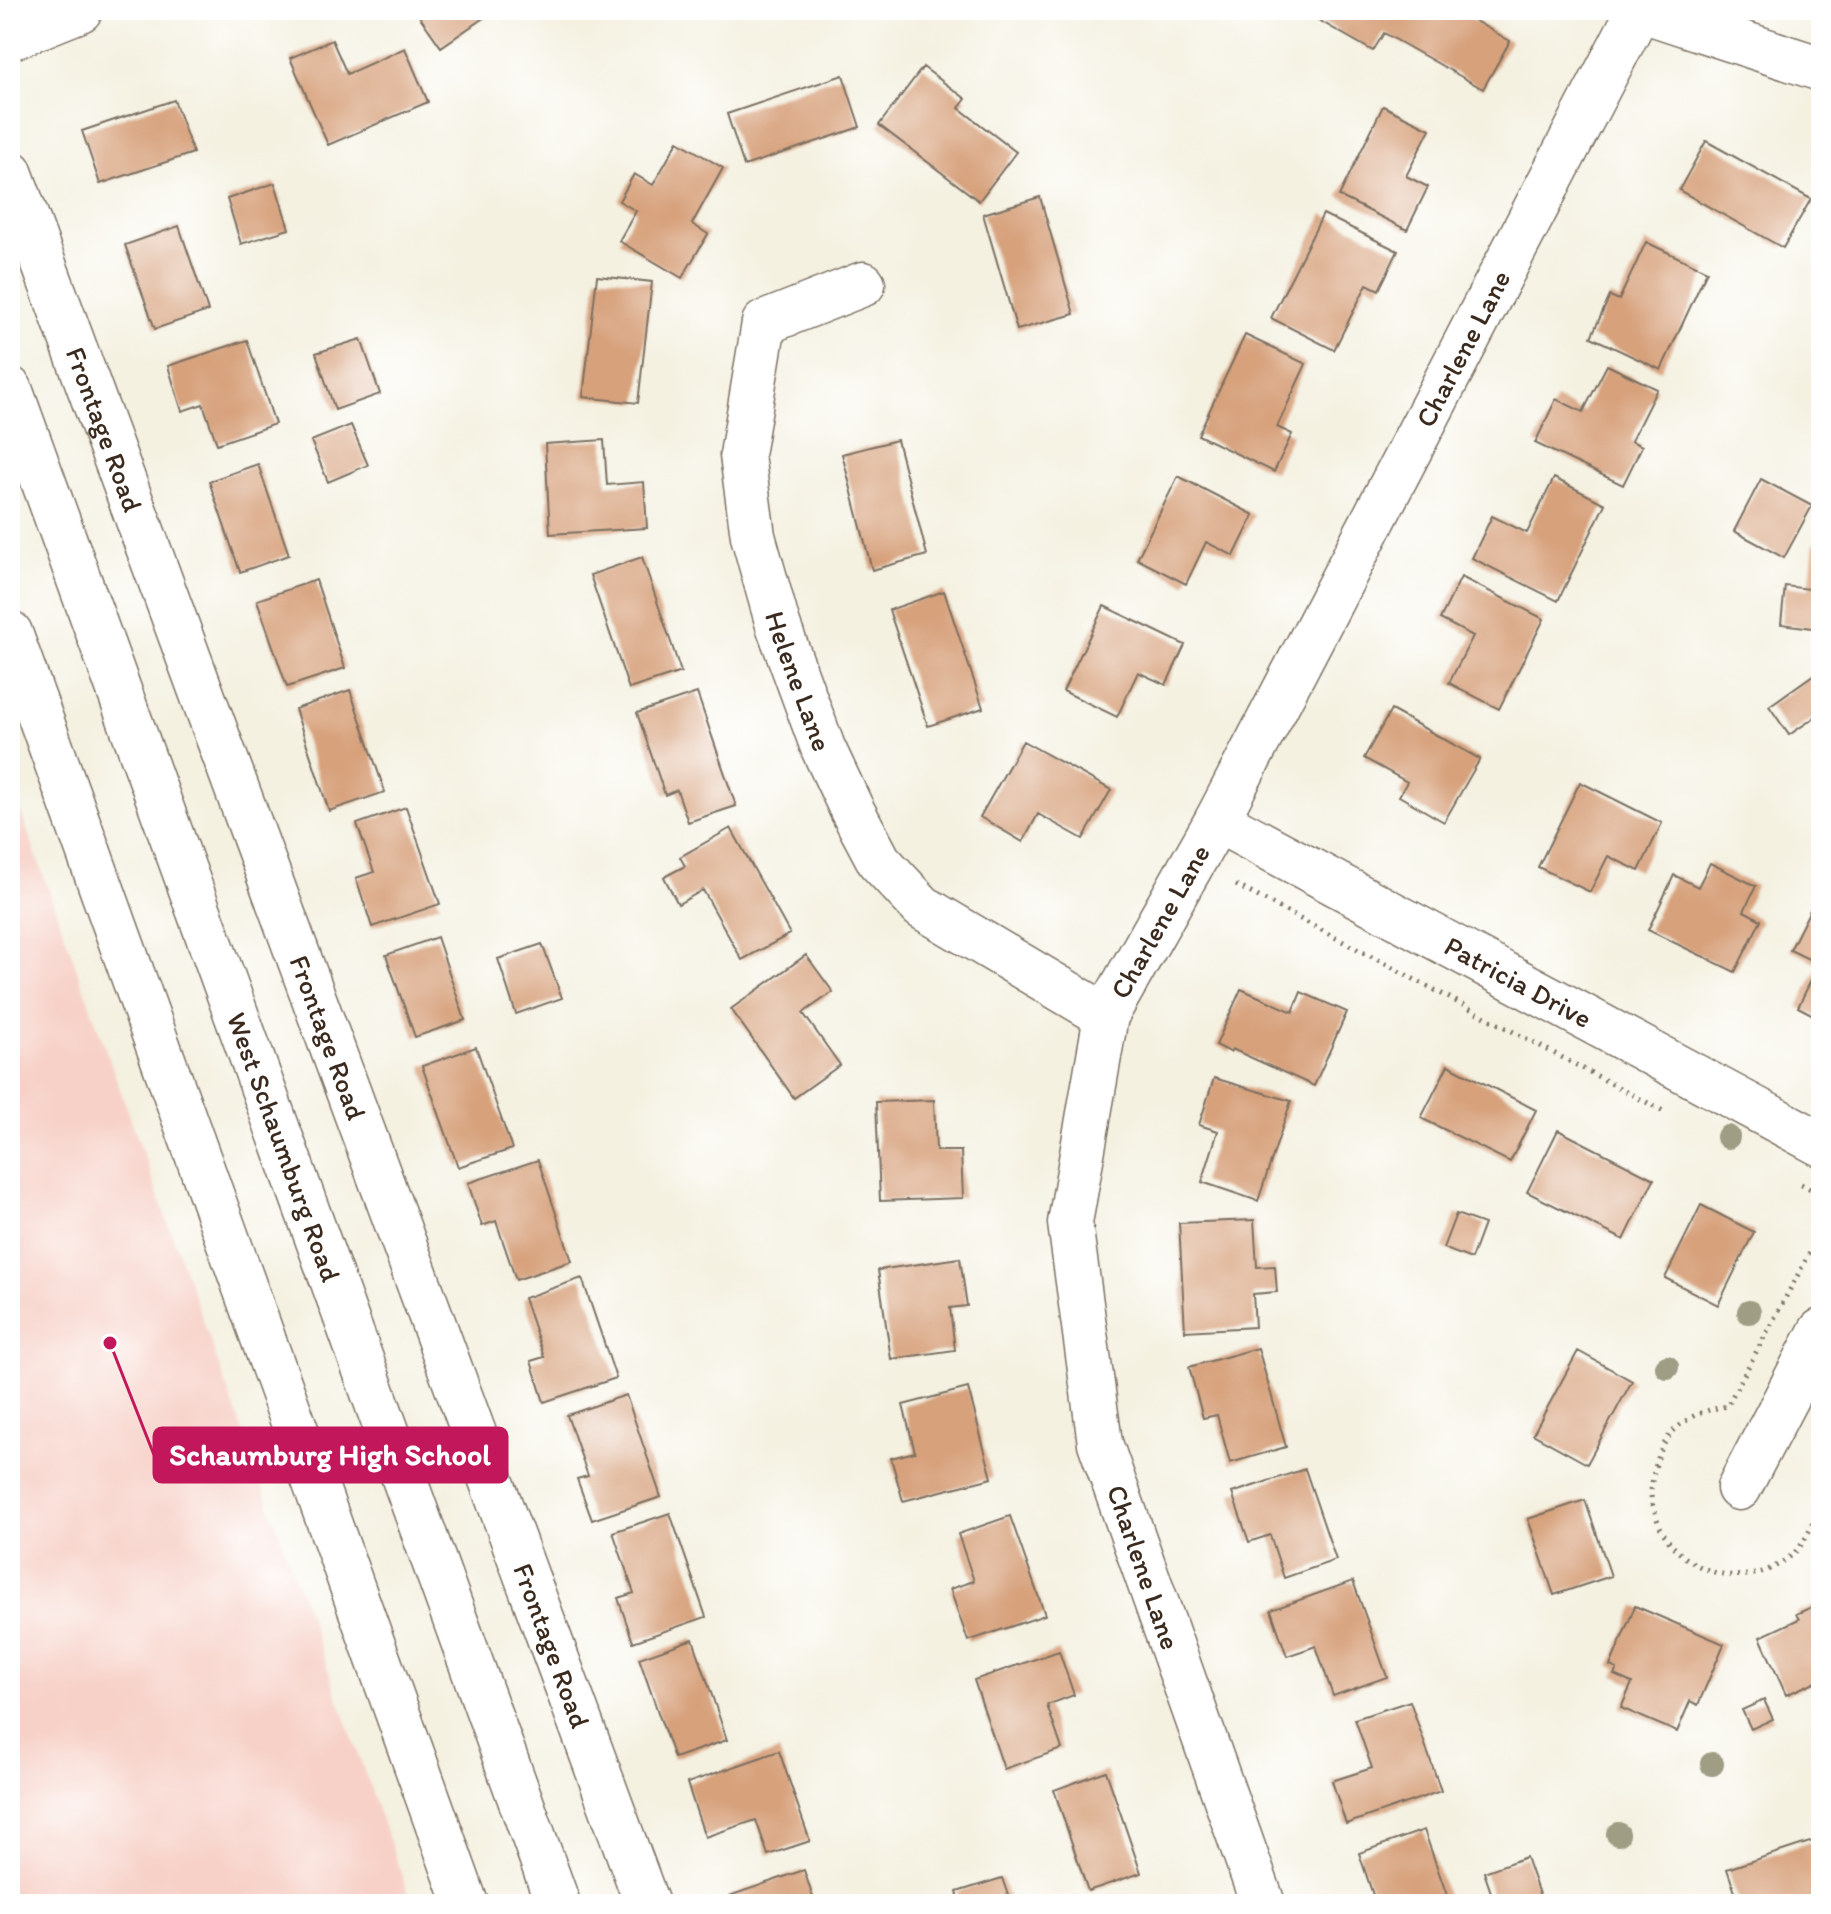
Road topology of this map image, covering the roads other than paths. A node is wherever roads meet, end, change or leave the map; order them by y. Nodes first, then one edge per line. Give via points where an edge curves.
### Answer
1 (80, 10) edge
2 (1640, 10) edge
3 (10, 38) edge
4 (1821, 69) edge
5 (10, 172) edge
6 (863, 284) dead end
7 (10, 389) edge
8 (10, 633) edge
9 (1217, 820) junction
10 (1106, 1016) junction
11 (1821, 1144) edge
12 (1821, 1331) edge
13 (1739, 1488) dead end
14 (466, 1904) edge
15 (558, 1904) edge
16 (647, 1904) edge
17 (1263, 1904) edge

1 - 3 street
2 - 4 street
2 - 9 street, Charlene Lane
5 - 16 street, Frontage Road
6 - 10 street, Helene Lane via 764,323 742,455 753,536 778,625 823,748 879,861 922,907
7 - 15 street, West Schaumburg Road
8 - 14 street
9 - 10 street, Charlene Lane
9 - 11 street, Patricia Drive
10 - 17 street, Charlene Lane via 1070,1223 1100,1443
12 - 13 street

